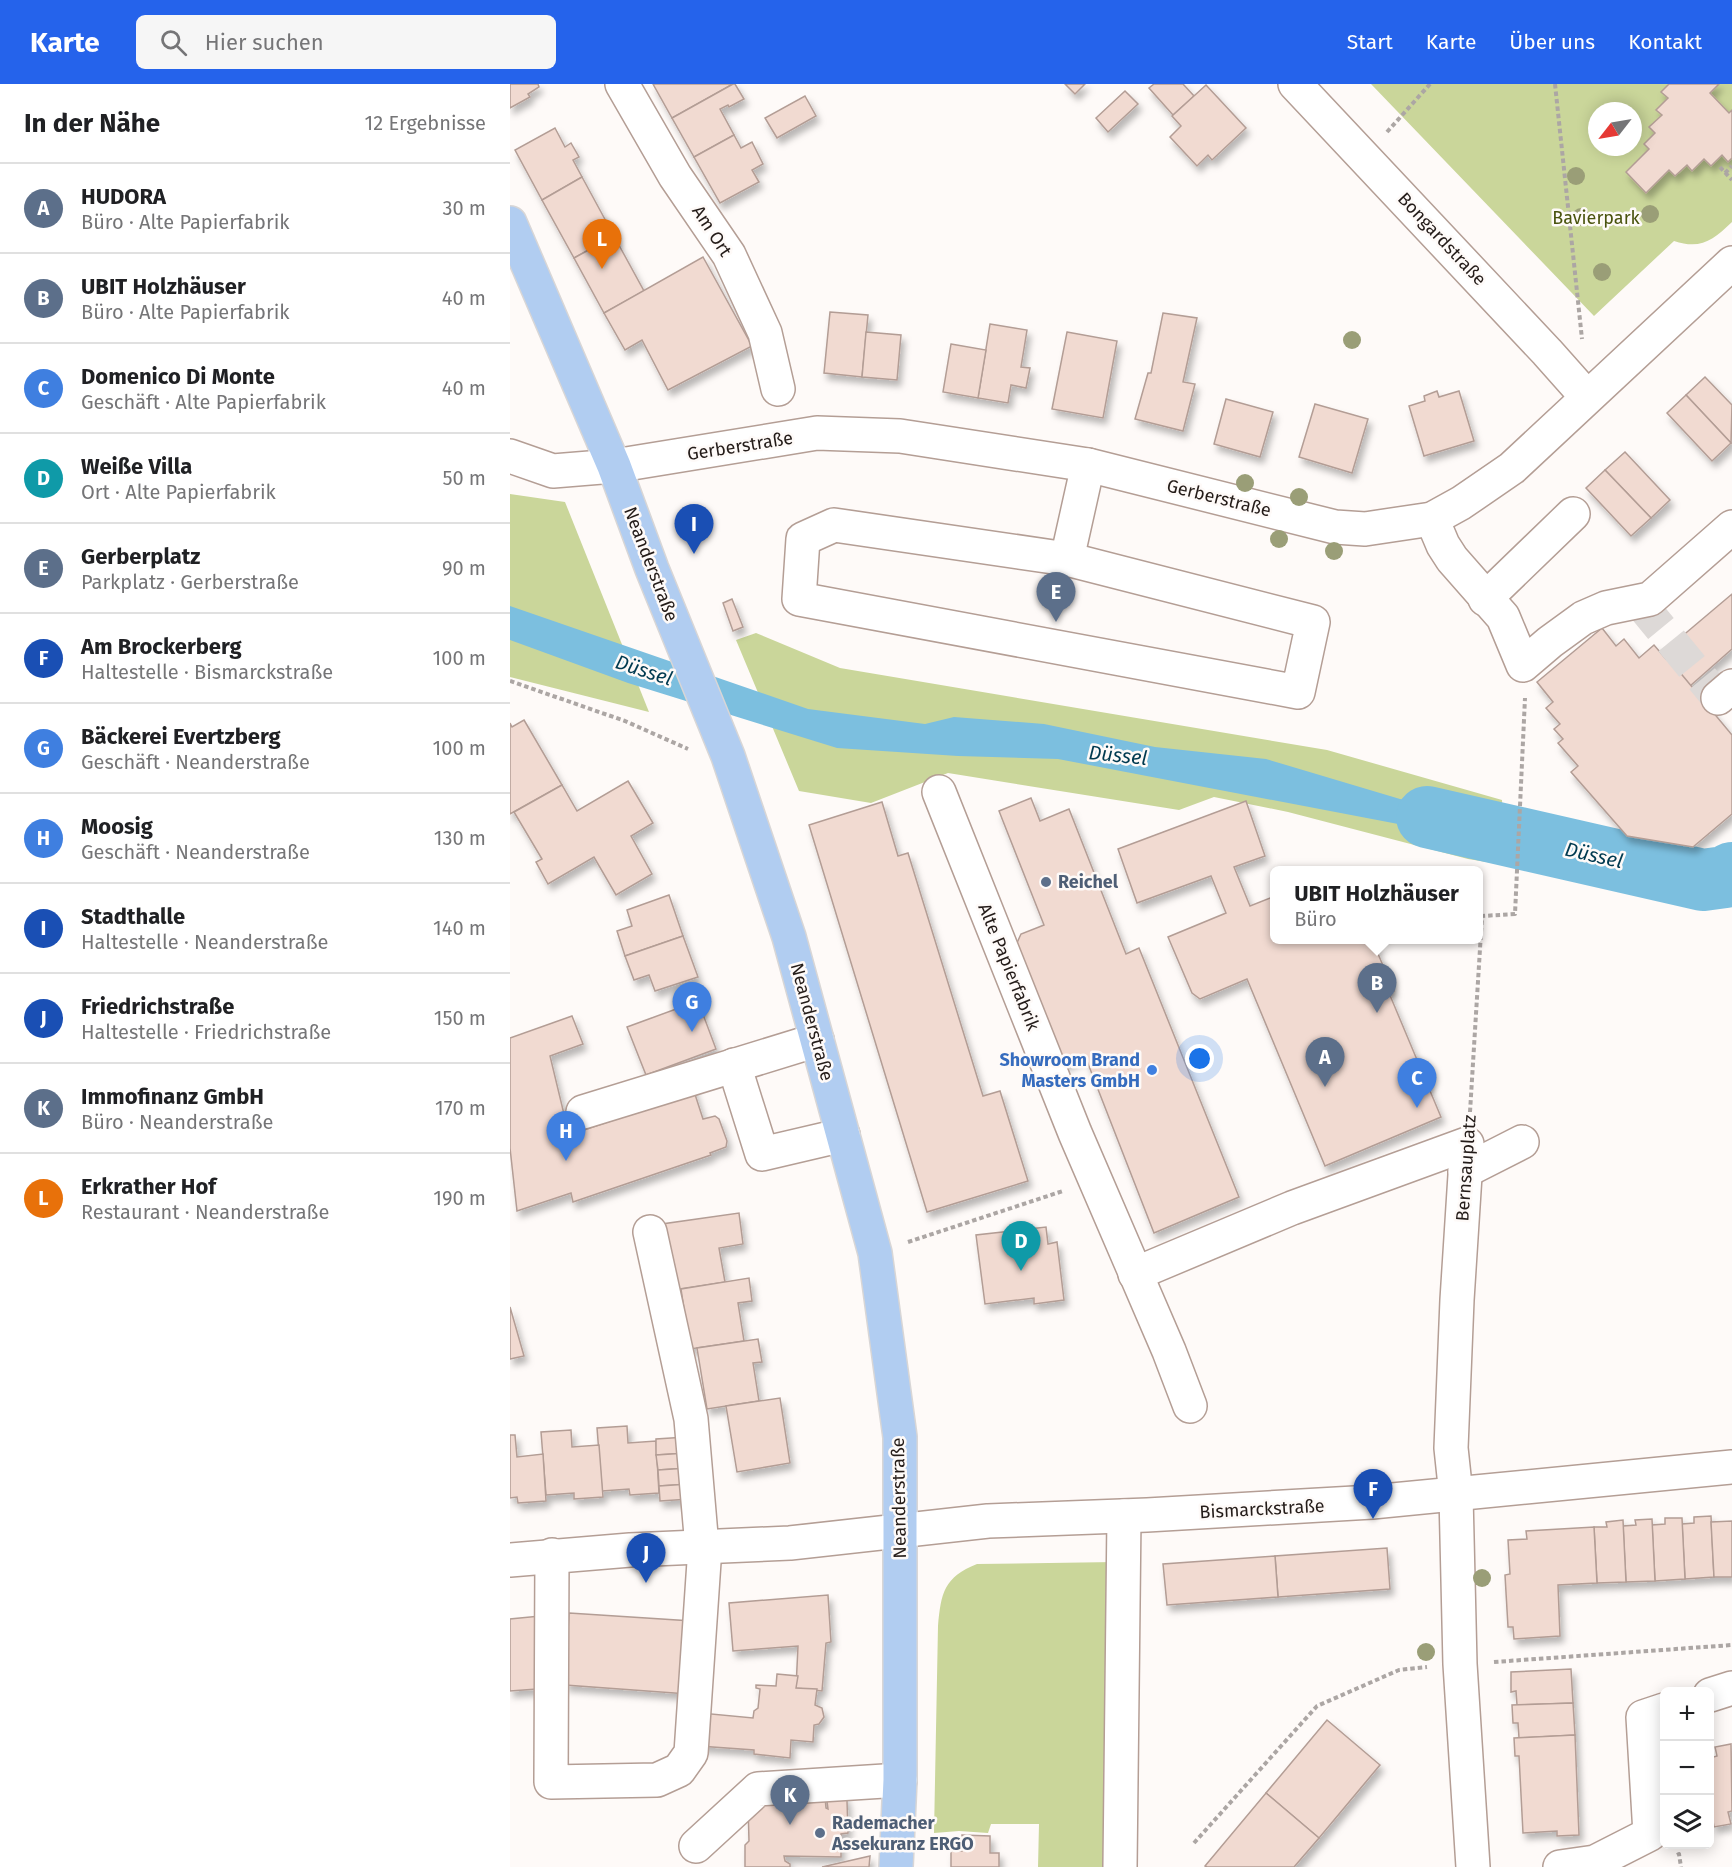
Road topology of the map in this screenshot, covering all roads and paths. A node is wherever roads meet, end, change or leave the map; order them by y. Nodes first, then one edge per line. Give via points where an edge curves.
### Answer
1 (622, 84) edge
2 (1295, 84) edge
3 (1430, 84) edge
4 (1554, 84) edge
5 (1365, 157) junction
6 (1732, 166) edge
7 (1720, 167) dead end
8 (1725, 173) junction
9 (1732, 180) edge
10 (510, 223) edge
11 (1732, 263) edge
12 (778, 389) dead end
13 (1587, 397) junction
14 (510, 456) edge
15 (1088, 465) junction
16 (614, 466) junction
17 (1573, 514) dead end
18 (1432, 519) junction
19 (1732, 527) edge
20 (1067, 559) junction
21 (1485, 599) junction
22 (1523, 665) junction
23 (510, 681) edge
24 (729, 762) junction
25 (939, 792) dead end
26 (1483, 916) edge
27 (1480, 944) edge
28 (817, 1040) junction
29 (734, 1065) junction
30 (583, 1112) dead end
31 (843, 1135) junction
32 (1522, 1142) dead end
33 (1466, 1158) junction
34 (1095, 1180) junction
35 (651, 1232) dead end
36 (875, 1253) junction
37 (1135, 1274) junction
38 (1190, 1406) dead end
39 (1732, 1467) edge
40 (1456, 1495) junction
41 (1124, 1516) junction
42 (900, 1531) junction
43 (703, 1547) junction
44 (552, 1555) junction
45 (510, 1560) edge
46 (1732, 1645) edge
47 (1460, 1664) junction
48 (1732, 1689) edge
49 (1714, 1694) edge
50 (1660, 1712) edge
51 (900, 1780) junction
52 (1194, 1843) dead end
53 (696, 1846) dead end
54 (896, 1867) edge
55 (1120, 1867) edge
56 (1473, 1867) edge
57 (1560, 1867) edge

1 - 12 street, Am Ort via 675,176 729,255 765,333
2 - 5 street, Bongardstraße
3 - 5 path
4 - 13 path
5 - 13 street, Bongardstraße
6 - 8 path
7 - 8 path
8 - 9 path
10 - 16 main road, Neanderstraße
11 - 13 street, Gerberstraße
13 - 18 street, Gerberstraße via 1512,468
14 - 16 street, Gerberstraße via 553,471
15 - 16 street, Gerberstraße via 900,436 817,433
15 - 18 street, Gerberstraße via 1335,527 1365,529
15 - 20 street
16 - 24 main road, Neanderstraße
17 - 21 street
18 - 21 street via 1452,559
19 - 22 street via 1650,599 1606,608 1583,618
20 - 20 street via 834,525 803,540 799,599 1298,692 1313,622
21 - 22 street via 1503,617
22 - 26 path, Bernsauplatz via 1526,680 1515,914
23 - 24 path
24 - 28 main road, Neanderstraße via 789,938
25 - 34 street, Alte Papierfabrik
27 - 33 path, Bernsauplatz
28 - 29 street
28 - 31 main road, Neanderstraße
29 - 30 street
29 - 31 street via 762,1155
31 - 36 main road, Neanderstraße
32 - 33 street
33 - 37 street via 1293,1208
33 - 40 street, Bernsauplatz via 1456,1300 1452,1437
34 - 36 path
34 - 37 street, Alte Papierfabrik
35 - 43 street via 691,1419
36 - 42 main road, Neanderstraße via 900,1437
37 - 38 street, Alte Papierfabrik
39 - 40 street, Bismarckstraße
40 - 41 street, Bismarckstraße
40 - 47 street, Bernsauplatz
41 - 42 street, Bismarckstraße via 988,1521
41 - 55 street
42 - 43 street, Bismarckstraße via 790,1543
42 - 51 main road, Neanderstraße
43 - 44 street, Bismarckstraße
43 - 44 street via 691,1754 679,1770 657,1780 551,1782
44 - 45 street, Bismarckstraße
46 - 47 path
47 - 52 path via 1399,1670 1317,1706
47 - 56 street, Bernsauplatz
48 - 49 street
50 - 57 street via 1643,1717 1650,1834 1595,1862
51 - 53 street via 758,1789
51 - 54 main road, Neanderstraße

